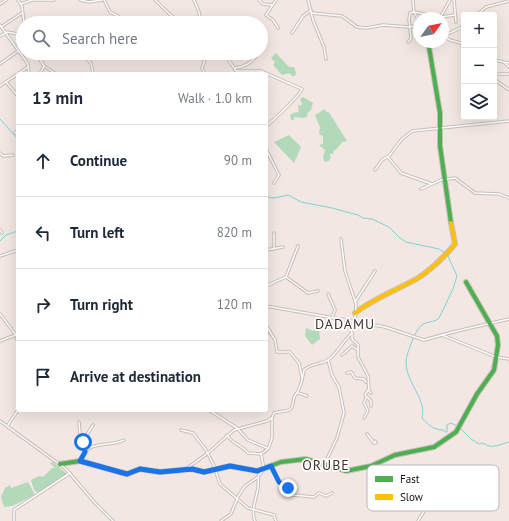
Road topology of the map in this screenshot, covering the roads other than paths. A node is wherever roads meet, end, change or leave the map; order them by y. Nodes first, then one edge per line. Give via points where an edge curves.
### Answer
1 (6, 0) edge
2 (18, 0) edge
3 (54, 0) edge
4 (80, 0) edge
5 (103, 0) edge
6 (155, 0) edge
7 (194, 0) edge
8 (259, 0) edge
9 (276, 0) edge
10 (308, 0) edge
11 (413, 0) edge
12 (450, 0) edge
13 (454, 0) edge
14 (509, 1) edge
15 (0, 4) edge
16 (21, 4) junction
17 (272, 5) junction
18 (310, 10) junction
19 (413, 12) edge
20 (414, 12) edge
21 (444, 12) edge
22 (480, 12) edge
23 (22, 13) junction
24 (311, 13) junction
25 (455, 15) junction
26 (17, 16) edge
27 (23, 16) edge
28 (118, 16) edge
29 (172, 16) edge
30 (200, 16) edge
31 (267, 16) edge
32 (268, 16) edge
33 (449, 16) edge
34 (16, 17) edge
35 (456, 22) dead end
36 (1, 26) edge
37 (413, 26) edge
38 (410, 27) junction
39 (278, 28) dead end
40 (461, 28) edge
41 (5, 32) junction
42 (292, 33) dead end
43 (449, 33) edge
44 (16, 34) edge
45 (0, 36) edge
46 (449, 38) edge
47 (408, 42) dead end
48 (460, 43) joint
49 (16, 48) edge
50 (430, 48) edge
51 (463, 48) edge
52 (16, 52) edge
53 (326, 59) dead end
54 (24, 60) edge
55 (40, 60) edge
56 (88, 60) edge
57 (204, 60) edge
58 (229, 60) edge
59 (254, 60) edge
60 (497, 61) edge
61 (509, 63) edge
62 (0, 64) edge
63 (505, 64) junction
64 (44, 66) junction
65 (28, 67) junction
66 (509, 67) edge
67 (235, 68) junction
68 (237, 71) joint
69 (21, 72) edge
70 (28, 72) edge
71 (41, 72) edge
72 (53, 72) edge
73 (92, 72) edge
74 (204, 72) edge
75 (263, 72) edge
76 (268, 74) edge
77 (497, 74) edge
78 (509, 74) edge
79 (16, 75) edge
80 (497, 81) edge
81 (6, 82) junction
82 (0, 86) edge
83 (509, 90) edge
84 (16, 94) edge
85 (509, 121) edge
86 (268, 124) edge
87 (440, 128) junction
88 (0, 153) edge
89 (268, 153) edge
90 (13, 155) dead end
91 (388, 156) junction
92 (375, 170) dead end
93 (444, 179) junction
94 (274, 183) dead end
95 (432, 184) junction
96 (420, 189) dead end
97 (509, 198) edge
98 (0, 230) edge
99 (274, 232) dead end
100 (2, 233) dead end
101 (341, 239) dead end
102 (298, 246) dead end
103 (283, 247) dead end
104 (274, 249) junction
105 (268, 250) edge
106 (16, 251) edge
107 (0, 256) edge
108 (375, 270) dead end
109 (286, 277) junction
110 (466, 282) dead end
111 (268, 285) edge
112 (318, 291) dead end
113 (328, 294) dead end
114 (355, 302) junction
115 (268, 306) edge
116 (355, 313) junction
117 (0, 314) edge
118 (332, 318) junction
119 (509, 319) edge
120 (348, 321) junction
121 (355, 322) junction
122 (490, 323) junction
123 (268, 328) edge
124 (16, 333) edge
125 (16, 334) edge
126 (352, 334) junction
127 (442, 334) junction
128 (0, 341) edge
129 (358, 350) junction
130 (342, 355) dead end
131 (496, 357) junction
132 (509, 359) edge
133 (328, 360) junction
134 (347, 373) dead end
135 (302, 381) junction
136 (366, 382) junction
137 (298, 393) junction
138 (371, 393) dead end
139 (307, 396) dead end
140 (366, 398) junction
141 (371, 406) dead end
142 (17, 412) edge
143 (212, 412) edge
144 (272, 418) junction
145 (364, 418) dead end
146 (0, 421) edge
147 (79, 422) dead end
148 (8, 425) junction
149 (92, 425) dead end
150 (234, 428) junction
151 (237, 428) junction
152 (181, 430) dead end
153 (367, 434) dead end
154 (227, 435) junction
155 (124, 440) dead end
156 (375, 441) dead end
157 (83, 442) junction
158 (268, 449) junction
159 (85, 452) junction
160 (208, 453) junction
161 (261, 454) junction
162 (80, 461) junction
163 (60, 464) junction
164 (324, 465) junction
165 (373, 465) edge
166 (271, 466) junction
167 (367, 467) edge
168 (186, 469) junction
169 (216, 469) junction
170 (264, 469) junction
171 (70, 474) junction
172 (258, 477) junction
173 (332, 493) dead end
174 (237, 498) junction
175 (253, 510) junction
176 (424, 511) edge
177 (14, 521) edge
178 (113, 521) edge
179 (221, 521) edge
180 (255, 521) edge
181 (276, 521) edge
182 (418, 521) edge

1 - 15 street
2 - 16 street
3 - 16 street via 32,0
4 - 5 street
5 - 28 street via 110,12
6 - 29 street
7 - 30 street
8 - 17 street via 263,4
9 - 17 street
10 - 18 street
11 - 20 street
12 - 21 street
13 - 25 street
14 - 22 street via 486,7
16 - 23 street
17 - 31 street
18 - 24 street
18 - 42 street
19 - 38 street via 409,17
23 - 26 street
23 - 27 street
24 - 38 street via 342,16 356,27
24 - 53 street
25 - 33 street
25 - 35 street
32 - 39 street
34 - 36 street
36 - 41 street
37 - 38 street
38 - 47 street via 411,40
40 - 43 street
41 - 44 street
41 - 45 street
41 - 49 street
46 - 48 street
48 - 51 street
50 - 87 street
52 - 62 street
54 - 65 street
55 - 64 street
56 - 73 street
57 - 74 street
58 - 67 street
59 - 67 street
60 - 63 street
61 - 63 street
63 - 66 street
64 - 71 street
64 - 72 street
65 - 69 street
65 - 70 street
67 - 68 street
68 - 75 street
76 - 86 street via 302,89
77 - 78 street
79 - 81 street
80 - 83 street
81 - 82 street
81 - 84 street
85 - 87 street
87 - 91 street via 412,130
87 - 93 street
88 - 90 street via 3,156
89 - 94 street via 280,175
91 - 92 street
91 - 95 street via 400,173
93 - 95 street
93 - 97 street via 456,179 475,193 499,194
93 - 116 street via 455,244 440,261 419,277
95 - 96 street
98 - 100 street
99 - 104 street
101 - 114 street via 345,271
102 - 109 street
103 - 104 street
104 - 105 street
106 - 107 street
108 - 114 street
109 - 111 street
109 - 112 street via 308,293
110 - 122 street
113 - 118 street via 335,310
114 - 116 street
115 - 118 street
116 - 121 street
117 - 124 street
118 - 120 street
119 - 122 street
120 - 121 street
120 - 126 street
121 - 127 street via 391,328 424,340
122 - 127 street
122 - 131 street via 498,340
123 - 135 street via 275,340 277,352 289,351 298,361
125 - 128 street
126 - 129 street
126 - 133 street
127 - 131 street
129 - 130 street via 352,346
129 - 136 street via 358,357 368,376
131 - 132 street
131 - 165 street via 492,374 477,394 458,428 445,441 431,448 395,455
133 - 135 street via 306,367
133 - 164 street via 339,387 344,413 337,438
134 - 136 street via 352,372 355,378 364,379
135 - 137 street
136 - 138 street
136 - 140 street
137 - 139 street
137 - 144 street via 294,397 292,408 274,413
140 - 141 street via 371,402
140 - 145 street via 364,403 368,411
142 - 148 street
143 - 150 street
144 - 151 street
144 - 158 street via 273,435
146 - 148 street
147 - 157 street
148 - 163 street
149 - 157 street
150 - 151 street
150 - 154 street
151 - 158 street via 248,440
152 - 160 street via 193,433
153 - 156 street via 374,444
154 - 160 street
154 - 161 street via 231,442 244,448 248,453
155 - 159 street via 115,444 93,446
157 - 159 street
158 - 161 street
159 - 162 street
160 - 168 street
160 - 169 street
161 - 170 street
162 - 163 street
162 - 168 street via 127,474 140,469 160,472
163 - 171 street
164 - 166 street via 306,459
164 - 167 street via 343,471
166 - 170 street
166 - 173 street via 279,482 293,495 314,497 319,493 326,496
168 - 169 street via 202,472
169 - 170 street via 230,466 253,471
169 - 174 street via 220,484
170 - 172 street
171 - 177 street via 14,510
171 - 178 street
172 - 174 street via 245,486
172 - 175 street via 259,484
174 - 175 street
174 - 179 street via 231,514
175 - 180 street
175 - 181 street via 274,515
176 - 182 street

